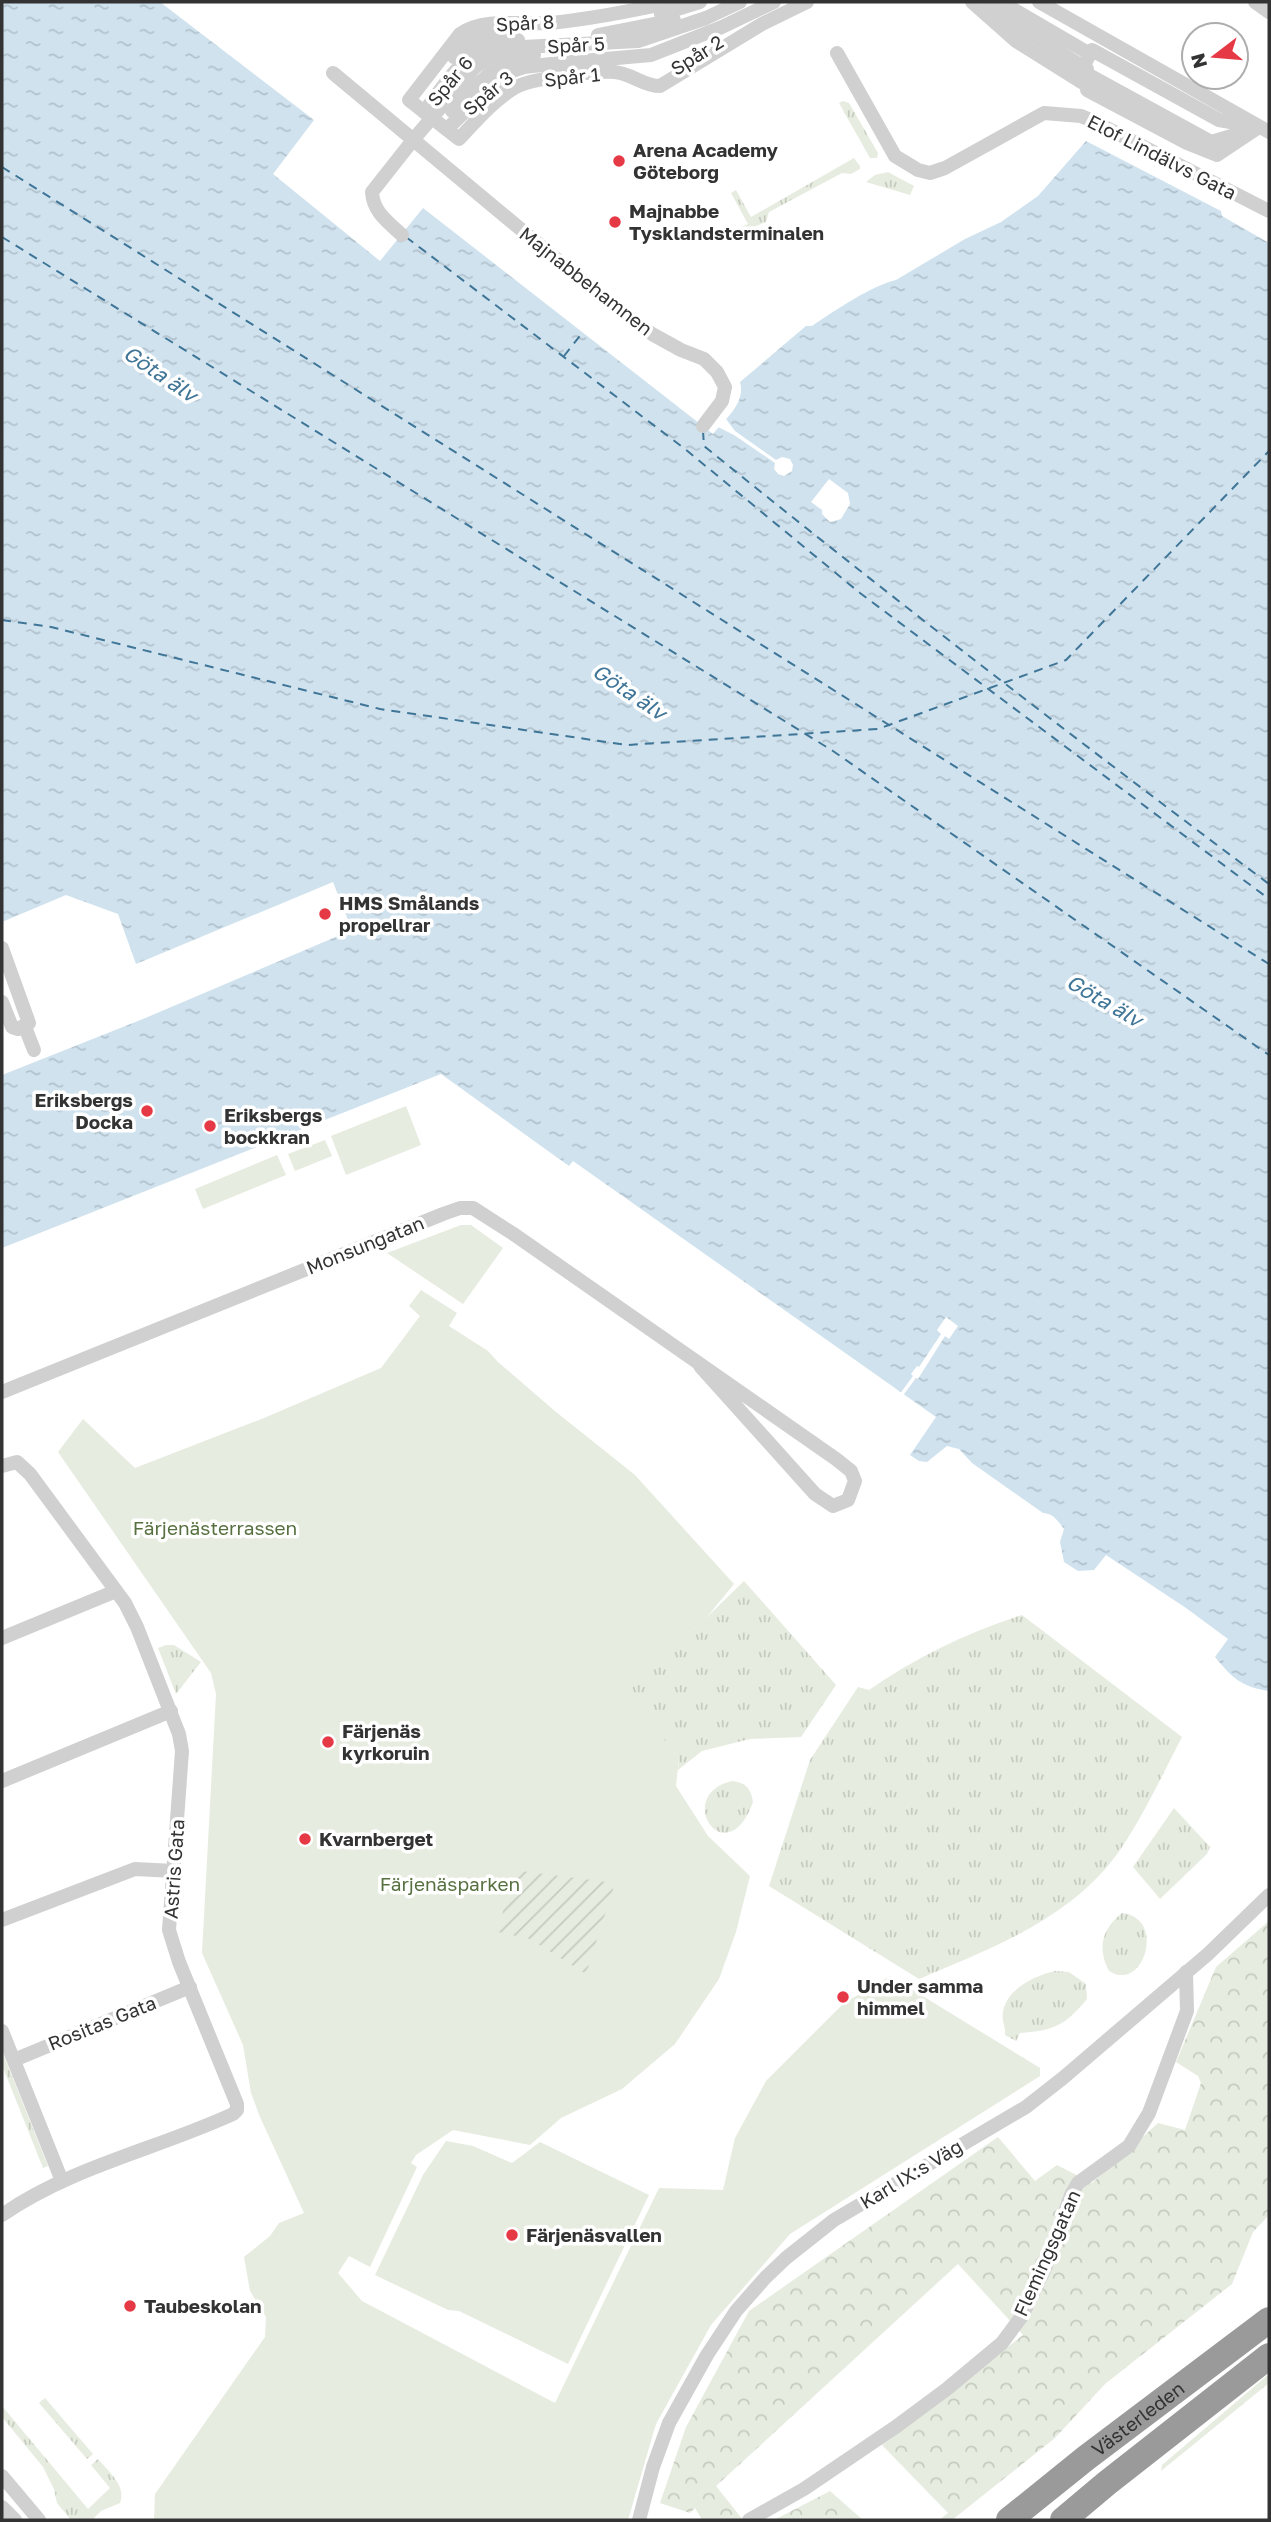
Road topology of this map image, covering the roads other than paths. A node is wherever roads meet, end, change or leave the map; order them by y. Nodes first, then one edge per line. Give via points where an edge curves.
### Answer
1 (672, 2) edge
2 (699, 2) edge
3 (721, 2) edge
4 (740, 2) edge
5 (756, 2) edge
6 (774, 2) edge
7 (790, 2) edge
8 (807, 2) edge
9 (972, 2) edge
10 (984, 2) edge
11 (1001, 2) edge
12 (1039, 2) edge
13 (1255, 2) edge
14 (1269, 12) edge
15 (837, 53) dead end
16 (1085, 68) junction
17 (333, 73) dead end
18 (435, 120) junction
19 (1264, 129) edge
20 (413, 140) junction
21 (1269, 211) edge
22 (402, 234) dead end
23 (703, 426) dead end
24 (2, 948) edge
25 (2, 1002) edge
26 (25, 1027) junction
27 (34, 1050) dead end
28 (700, 1366) junction
29 (2, 1392) edge
30 (2, 1466) edge
31 (116, 1591) junction
32 (2, 1638) edge
33 (171, 1712) junction
34 (2, 1781) edge
35 (174, 1871) junction
36 (1269, 1895) edge
37 (2, 1920) edge
38 (1186, 1972) junction
39 (190, 1987) junction
40 (2, 2031) edge
41 (14, 2060) junction
42 (62, 2181) junction
43 (2, 2215) edge
44 (1269, 2320) edge
45 (1269, 2356) edge
46 (2, 2476) edge
47 (2, 2507) edge
48 (15, 2520) edge
49 (39, 2520) edge
50 (639, 2520) edge
51 (749, 2520) edge
52 (1009, 2520) edge
53 (1063, 2520) edge

1 - 18 street, Spår 8 via 612,15 470,28 460,34
2 - 18 street via 615,23 485,35 465,44
3 - 18 street, Spår 6 via 637,29 488,45 466,59
4 - 18 street, Spår 5 via 638,41 508,50 474,68
5 - 18 street via 644,50 530,55 506,62
6 - 18 street, Spår 3 via 651,55 512,71 484,93
7 - 18 street, Spår 2 via 658,78 620,65 532,74 513,80 477,109
8 - 18 street, Spår 1 via 660,86 618,72 534,81 516,86 482,115
9 - 16 street via 1016,41
10 - 16 street
11 - 16 street
12 - 19 street
13 - 14 street
15 - 21 street, Elof Lindälvs Gata via 895,156 918,170 930,173 945,168 1044,113 1066,113 1095,122
16 - 19 street via 1210,142
16 - 19 street via 1092,50 1219,120
17 - 20 street, Majnabbehamnen
18 - 20 street
20 - 22 street via 372,192 380,216
20 - 23 street, Majnabbehamnen via 652,334 704,359 725,387 722,401
24 - 26 street via 29,1017
25 - 26 street via 12,1027
26 - 27 street
28 - 28 street, Monsungatan via 851,1471 855,1481 848,1500 833,1506 815,1494
28 - 29 street, Monsungatan via 477,1209 460,1208
30 - 31 street, Astris Gata via 17,1462 30,1474
31 - 32 street
31 - 33 street, Astris Gata via 137,1627
33 - 34 street
33 - 35 street, Astris Gata via 182,1751
35 - 37 street via 135,1869
35 - 39 street, Astris Gata via 169,1930
36 - 38 street, Karl IX:s Väg
38 - 50 street, Karl IX:s Väg via 1026,2107 834,2220 765,2278 714,2344 669,2423
38 - 51 street, Flemingsgatan via 1187,2011 1149,2113 1129,2146 1078,2183 1070,2195 1046,2266 1023,2316 1002,2343 884,2435
39 - 41 street, Rositas Gata
39 - 42 street, Astris Gata via 237,2110
40 - 41 street
41 - 42 street
42 - 43 street, Astris Gata
44 - 52 highway, Västerleden
45 - 53 highway, Västerleden
46 - 49 street
47 - 48 street

